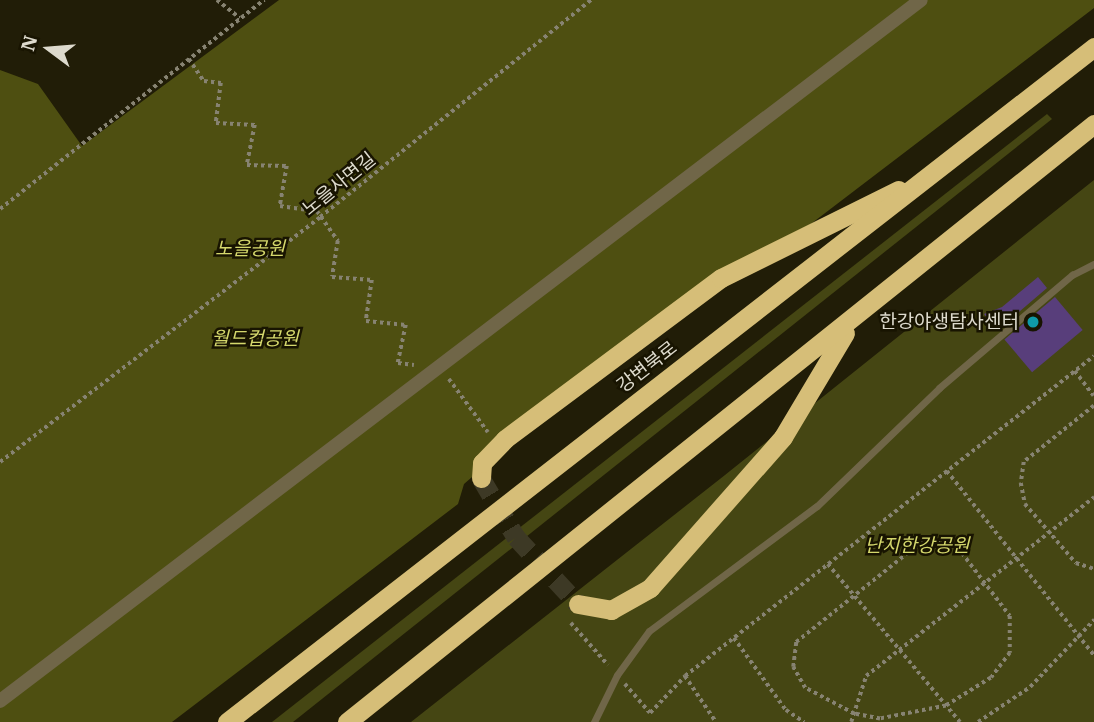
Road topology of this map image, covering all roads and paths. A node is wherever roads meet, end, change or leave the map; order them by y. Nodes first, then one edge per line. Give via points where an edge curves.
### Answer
1 (217, 0) edge
2 (264, 0) edge
3 (591, 0) edge
4 (921, 0) edge
5 (241, 18) junction
6 (1094, 47) edge
7 (189, 59) junction
8 (1094, 124) edge
9 (936, 171) junction
10 (0, 209) edge
11 (320, 217) junction
12 (1094, 264) edge
13 (851, 323) junction
14 (1094, 356) edge
15 (441, 369) junction
16 (1075, 371) junction
17 (1094, 396) edge
18 (1094, 406) edge
19 (495, 442) dead end
20 (0, 461) edge
21 (947, 471) junction
22 (481, 478) dead end
23 (1094, 497) edge
24 (1049, 532) junction
25 (1016, 558) junction
26 (828, 564) junction
27 (1094, 569) edge
28 (985, 583) junction
29 (854, 595) junction
30 (578, 604) tunnel mouth
31 (1094, 620) edge
32 (571, 623) dead end
33 (1077, 635) junction
34 (734, 638) junction
35 (900, 650) junction
36 (1094, 655) edge
37 (617, 675) junction
38 (685, 676) junction
39 (0, 701) edge
40 (946, 706) junction
41 (854, 715) junction
42 (227, 722) edge
43 (347, 722) edge
44 (594, 722) edge
45 (716, 722) edge
46 (804, 722) edge
47 (851, 722) edge
48 (960, 722) edge
49 (978, 722) edge

1 - 5 path
2 - 5 path
3 - 11 path, 노을사면길
4 - 15 street
5 - 7 path
6 - 9 highway, 강변북로
7 - 10 path
7 - 11 path via 204,81 221,83 216,123 254,125 247,165 287,166 280,206 317,211
8 - 13 highway
9 - 22 highway via 721,278 505,439 482,463
9 - 42 highway, 강변북로
11 - 15 path via 338,241 332,277 372,280 366,321 406,325 398,363
11 - 20 path, 노을사면길
12 - 37 lane via 1072,275 939,388 817,506 649,631
13 - 30 highway via 783,437 650,588 611,610
13 - 43 highway
14 - 16 path
15 - 19 path
15 - 39 street
16 - 17 path
16 - 21 path
18 - 24 path via 1024,463 1025,504
21 - 25 path
21 - 26 path
23 - 24 path
24 - 25 path
24 - 27 path via 1076,564
25 - 28 path
25 - 33 path
26 - 29 path
26 - 34 path
28 - 29 path via 962,553 936,541 920,543
28 - 35 path
28 - 40 path via 1010,616 1010,653 991,678
29 - 35 path
29 - 41 path via 796,642 793,667 805,688
31 - 33 path
32 - 37 path
33 - 36 path
33 - 49 path via 1030,687
34 - 38 path
34 - 46 path via 786,710
35 - 40 path
35 - 41 path via 866,676
37 - 38 path via 650,713
37 - 44 lane
38 - 45 path
40 - 41 path via 914,716
40 - 48 path
41 - 47 path

